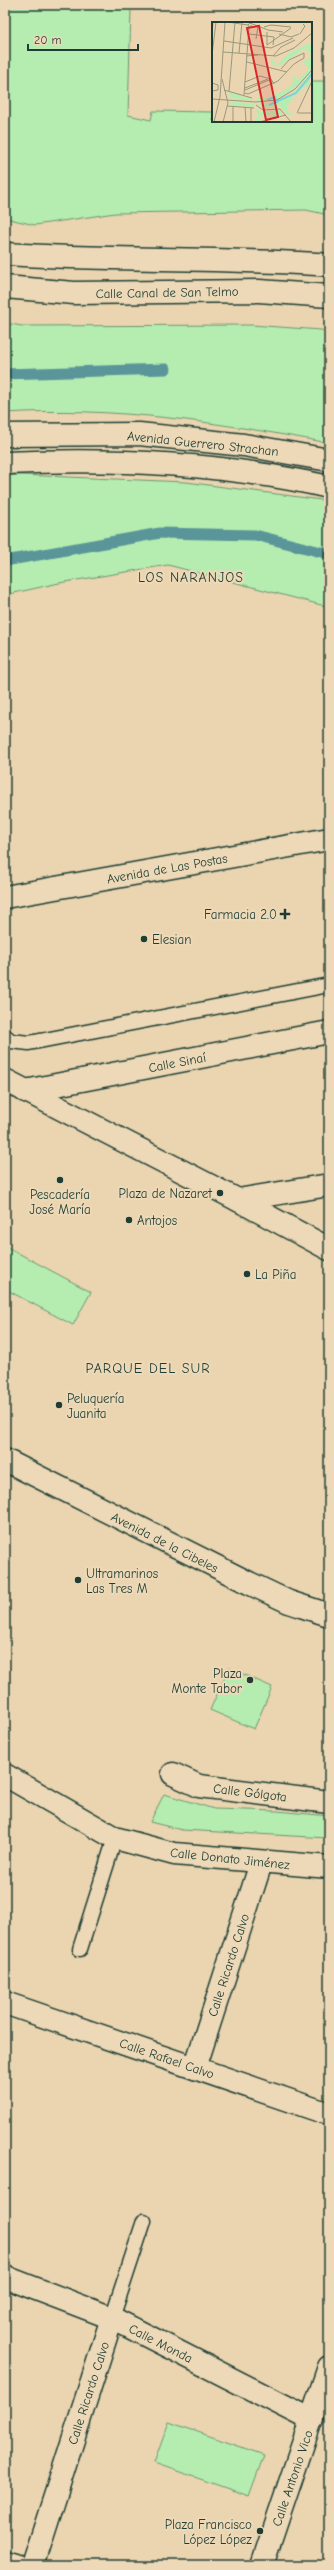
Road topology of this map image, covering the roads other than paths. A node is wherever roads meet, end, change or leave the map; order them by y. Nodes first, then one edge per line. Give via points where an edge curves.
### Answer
1 (5, 254) edge
2 (329, 265) edge
3 (5, 288) edge
4 (329, 296) edge
5 (5, 435) edge
6 (329, 460) edge
7 (5, 463) edge
8 (329, 486) edge
9 (329, 839) edge
10 (5, 897) edge
11 (329, 985) edge
12 (329, 1032) edge
13 (5, 1036) edge
14 (5, 1080) edge
15 (26, 1091) junction
16 (329, 1185) edge
17 (238, 1200) junction
18 (329, 1249) edge
19 (5, 1460) edge
20 (329, 1615) edge
21 (173, 1774) dead end
22 (5, 1775) edge
23 (329, 1802) edge
24 (115, 1838) junction
25 (261, 1863) junction
26 (329, 1867) edge
27 (80, 1949) dead end
28 (5, 2003) edge
29 (195, 2068) junction
30 (329, 2114) edge
31 (144, 2221) dead end
32 (5, 2277) edge
33 (112, 2318) junction
34 (329, 2367) edge
35 (312, 2420) junction
36 (5, 2562) edge
37 (15, 2565) edge
38 (33, 2565) edge
39 (262, 2565) edge

1 - 2 street via 76,259 256,259
3 - 4 street, Calle Canal de San Telmo via 74,293 259,291
5 - 6 street, Avenida Guerrero Strachan via 139,434 244,445
7 - 8 street, Avenida Guerrero Strachan via 146,462 237,470
9 - 10 street, Avenida de Las Postas
11 - 13 lane via 29,1043 11,1041
12 - 15 street, Calle Sinaí
14 - 15 street
15 - 17 street
16 - 17 street
17 - 18 street
19 - 20 street, Avenida de la Cibeles via 249,1584 289,1602
21 - 23 street, Calle Gólgota via 199,1786
22 - 24 street, Calle Donato Jiménez
24 - 25 street, Calle Donato Jiménez via 174,1854
24 - 27 lane
25 - 26 street, Calle Donato Jiménez
25 - 29 street, Calle Ricardo Calvo
28 - 29 street, Calle Rafael Calvo
29 - 30 street, Calle Rafael Calvo
31 - 33 lane, Calle Ricardo Calvo
32 - 33 street, Calle Monda
33 - 35 street, Calle Monda
33 - 38 street, Calle Ricardo Calvo
34 - 35 street, Calle Antonio Vico
35 - 39 street, Calle Antonio Vico
36 - 37 street

